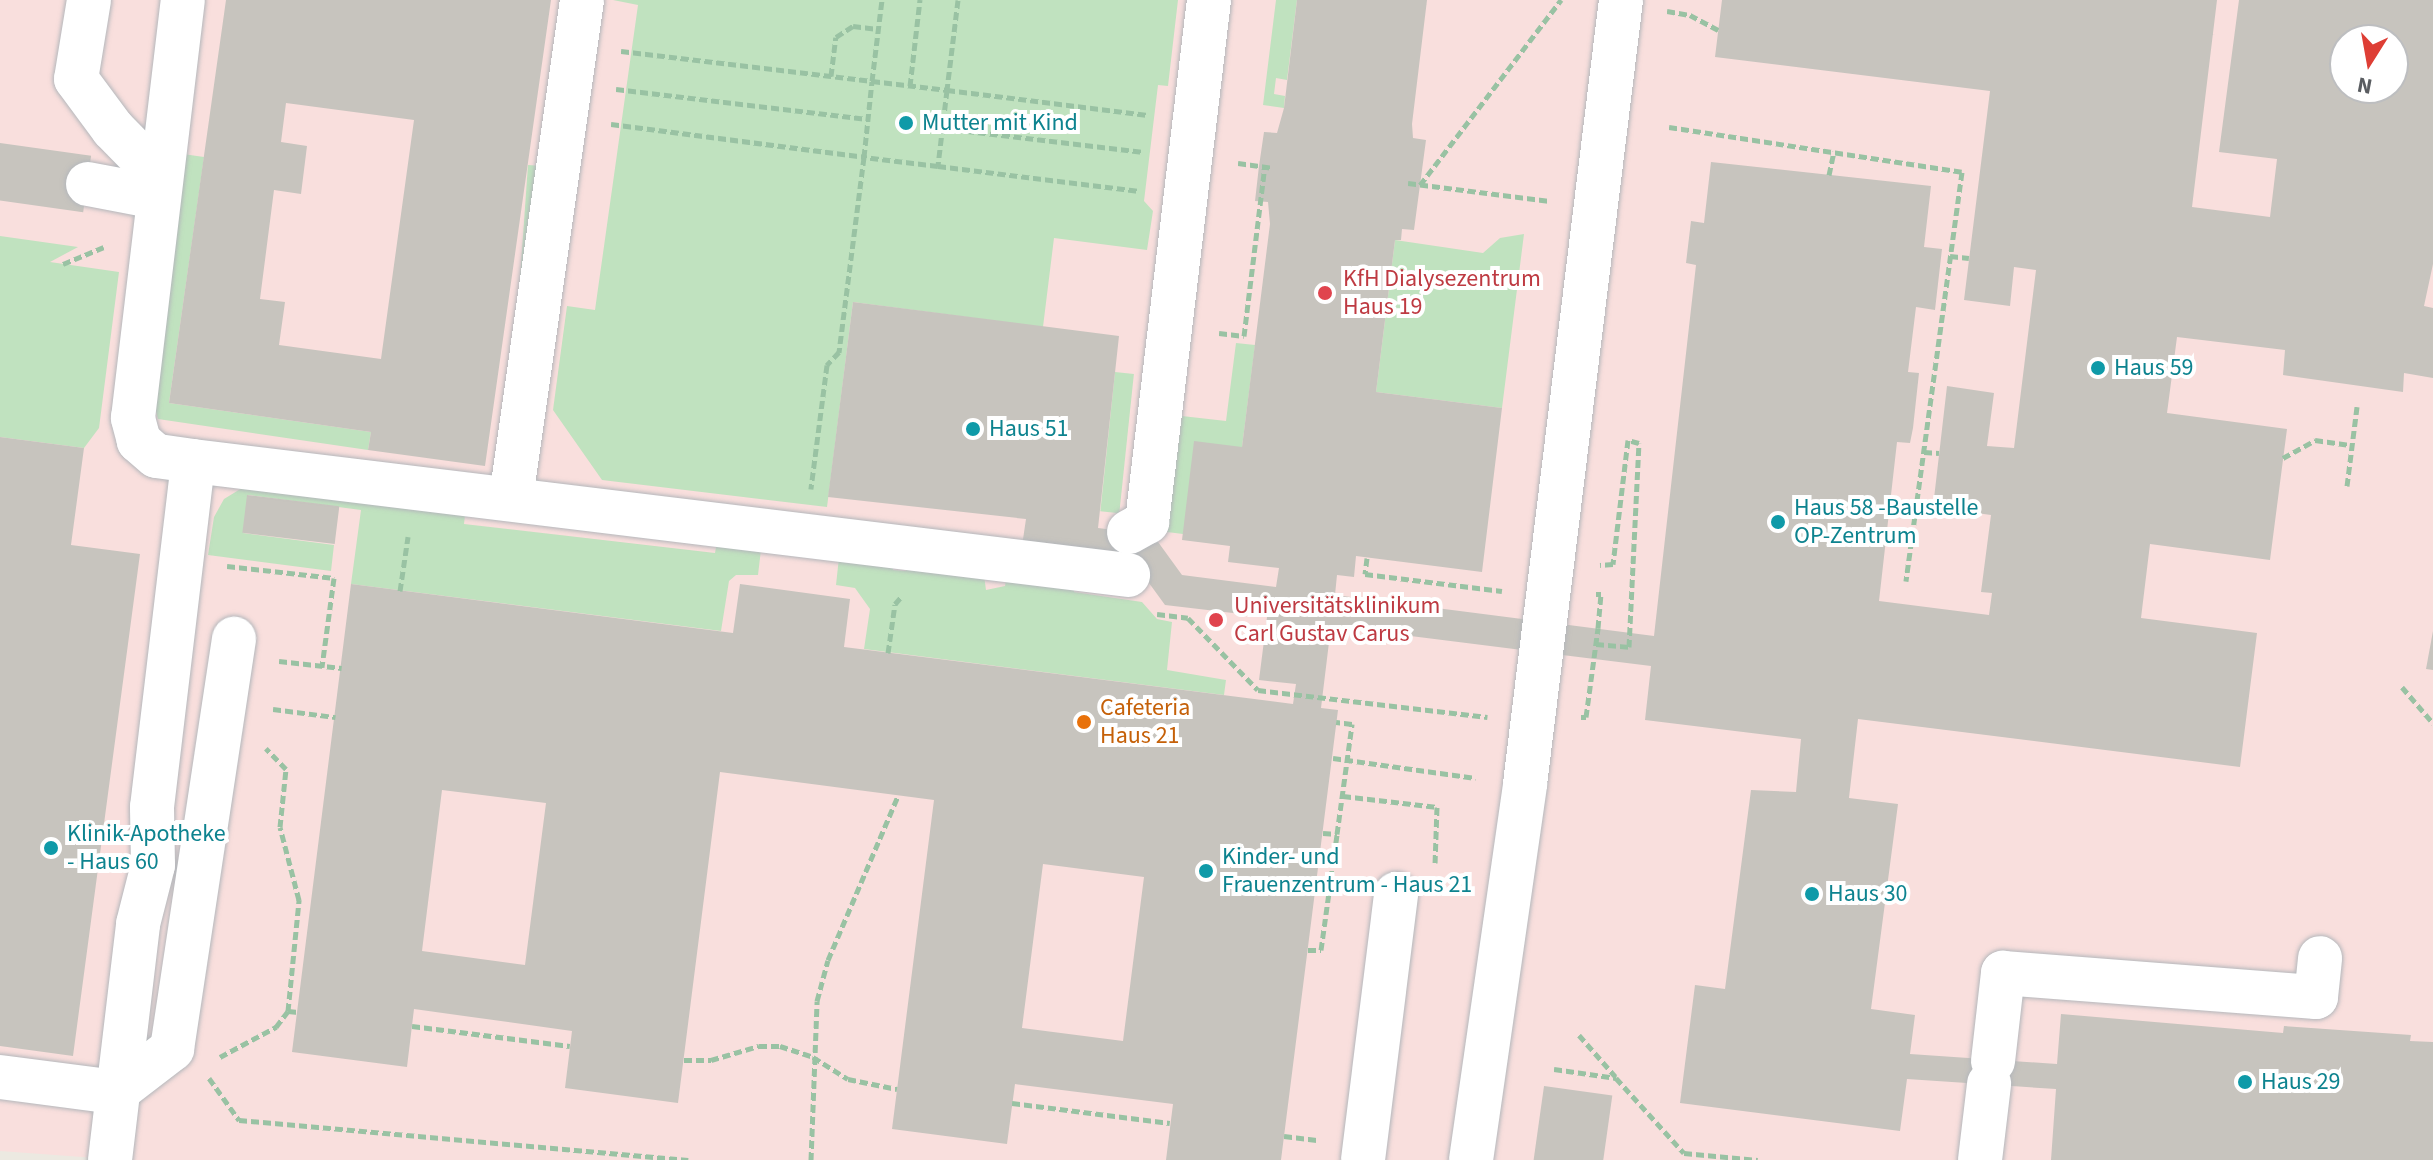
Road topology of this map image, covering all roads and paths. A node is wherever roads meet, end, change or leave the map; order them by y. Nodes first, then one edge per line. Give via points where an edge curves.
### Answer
1 (89, 0) edge
2 (183, 0) edge
3 (582, 0) edge
4 (882, 0) edge
5 (920, 0) edge
6 (958, 0) edge
7 (1209, 0) edge
8 (1561, 0) edge
9 (1621, 0) edge
10 (878, 29) junction
11 (831, 76) junction
12 (872, 81) junction
13 (570, 82) junction
14 (910, 86) junction
15 (947, 90) junction
16 (867, 119) junction
17 (1669, 127) dead end
18 (942, 128) junction
19 (1834, 152) junction
20 (864, 157) junction
21 (1187, 158) junction
22 (1251, 165) dead end
23 (938, 166) junction
24 (1265, 166) junction
25 (1272, 168) dead end
26 (1829, 175) dead end
27 (1408, 183) dead end
28 (88, 184) dead end
29 (1420, 185) junction
30 (158, 186) junction
31 (1597, 207) junction
32 (106, 234) dead end
33 (1950, 256) junction
34 (1969, 258) dead end
35 (63, 264) dead end
36 (1208, 331) dead end
37 (2357, 407) dead end
38 (2352, 445) junction
39 (1924, 452) junction
40 (1939, 453) dead end
41 (2283, 458) dead end
42 (193, 461) junction
43 (2347, 486) dead end
44 (511, 498) junction
45 (408, 531) dead end
46 (1129, 532) dead end
47 (805, 534) junction
48 (1367, 558) dead end
49 (210, 564) dead end
50 (1594, 565) dead end
51 (1128, 575) joint
52 (1906, 581) dead end
53 (1487, 590) dead end
54 (400, 591) dead end
55 (916, 593) dead end
56 (1601, 594) dead end
57 (1596, 644) junction
58 (233, 647) joint
59 (888, 653) dead end
60 (322, 667) junction
61 (342, 668) dead end
62 (2402, 687) dead end
63 (225, 703) junction
64 (335, 717) dead end
65 (1532, 717) junction
66 (1336, 722) dead end
67 (2433, 723) edge
68 (1333, 758) dead end
69 (1347, 760) junction
70 (1451, 774) dead end
71 (898, 796) dead end
72 (1343, 796) junction
73 (1323, 833) dead end
74 (1337, 834) junction
75 (1434, 868) dead end
76 (1396, 894) dead end
77 (1308, 950) dead end
78 (2320, 958) dead end
79 (288, 1011) junction
80 (298, 1012) dead end
81 (412, 1026) dead end
82 (1579, 1035) dead end
83 (570, 1046) dead end
84 (186, 1057) junction
85 (813, 1057) junction
86 (684, 1060) dead end
87 (1554, 1069) dead end
88 (0, 1077) edge
89 (1616, 1078) junction
90 (897, 1089) dead end
91 (116, 1092) junction
92 (1012, 1103) dead end
93 (1170, 1123) dead end
94 (1699, 1157) edge
95 (110, 1160) edge
96 (688, 1160) edge
97 (811, 1160) edge
98 (1363, 1160) edge
99 (1471, 1160) edge
100 (1758, 1160) edge
101 (1980, 1160) edge

1 - 30 street via 76,79
2 - 30 street
3 - 13 street
4 - 10 path
5 - 14 path
6 - 15 path
7 - 21 street
8 - 29 path
9 - 31 street
10 - 11 path via 853,26 836,37
10 - 12 path
11 - 12 path
11 - 13 path
12 - 14 path
12 - 16 path
13 - 16 path
13 - 20 path
13 - 44 street
14 - 15 path
15 - 18 path
15 - 21 path
16 - 20 path
17 - 19 path
18 - 21 path
18 - 23 path
19 - 26 path
19 - 33 path via 1962,172
20 - 23 path
20 - 47 path via 839,352 827,365
21 - 23 path
21 - 46 street via 1147,522
22 - 24 path
24 - 25 path
24 - 36 path via 1244,336
27 - 29 path
28 - 30 street
29 - 31 path
30 - 42 street via 133,418 139,441 156,456
31 - 65 street
32 - 35 path via 104,248
33 - 34 path
33 - 39 path
37 - 38 path
38 - 41 path via 2315,440
38 - 43 path
39 - 40 path
39 - 52 path
42 - 44 street
42 - 91 street via 152,807 153,865 138,924
44 - 47 street
45 - 54 path
47 - 51 street
48 - 53 path via 1365,574
49 - 60 path via 334,578
50 - 57 path via 1613,564 1628,440 1639,443 1629,647
51 - 65 path via 1158,614 1188,618 1258,690 1470,717
55 - 59 path via 895,604
56 - 57 path
57 - 65 path via 1586,717
58 - 60 path
58 - 63 street
60 - 61 path
62 - 67 path
63 - 64 path
63 - 79 path via 286,769 280,827 299,900
63 - 84 street
65 - 99 street
66 - 69 path via 1352,724
68 - 69 path
69 - 70 path
69 - 72 path
71 - 85 path via 828,960 817,1001
72 - 74 path
72 - 75 path via 1437,807
73 - 74 path
74 - 77 path via 1321,950
76 - 98 street
78 - 101 street via 2316,997 2003,973
79 - 80 path
79 - 84 path via 276,1027 245,1047
81 - 83 path
82 - 89 path
84 - 91 street
84 - 96 path via 239,1120
85 - 86 path via 780,1046 759,1046 711,1060
85 - 90 path via 848,1079
85 - 97 path
87 - 89 path
88 - 91 street
89 - 94 path via 1684,1153
91 - 95 street
92 - 93 path
94 - 100 path

